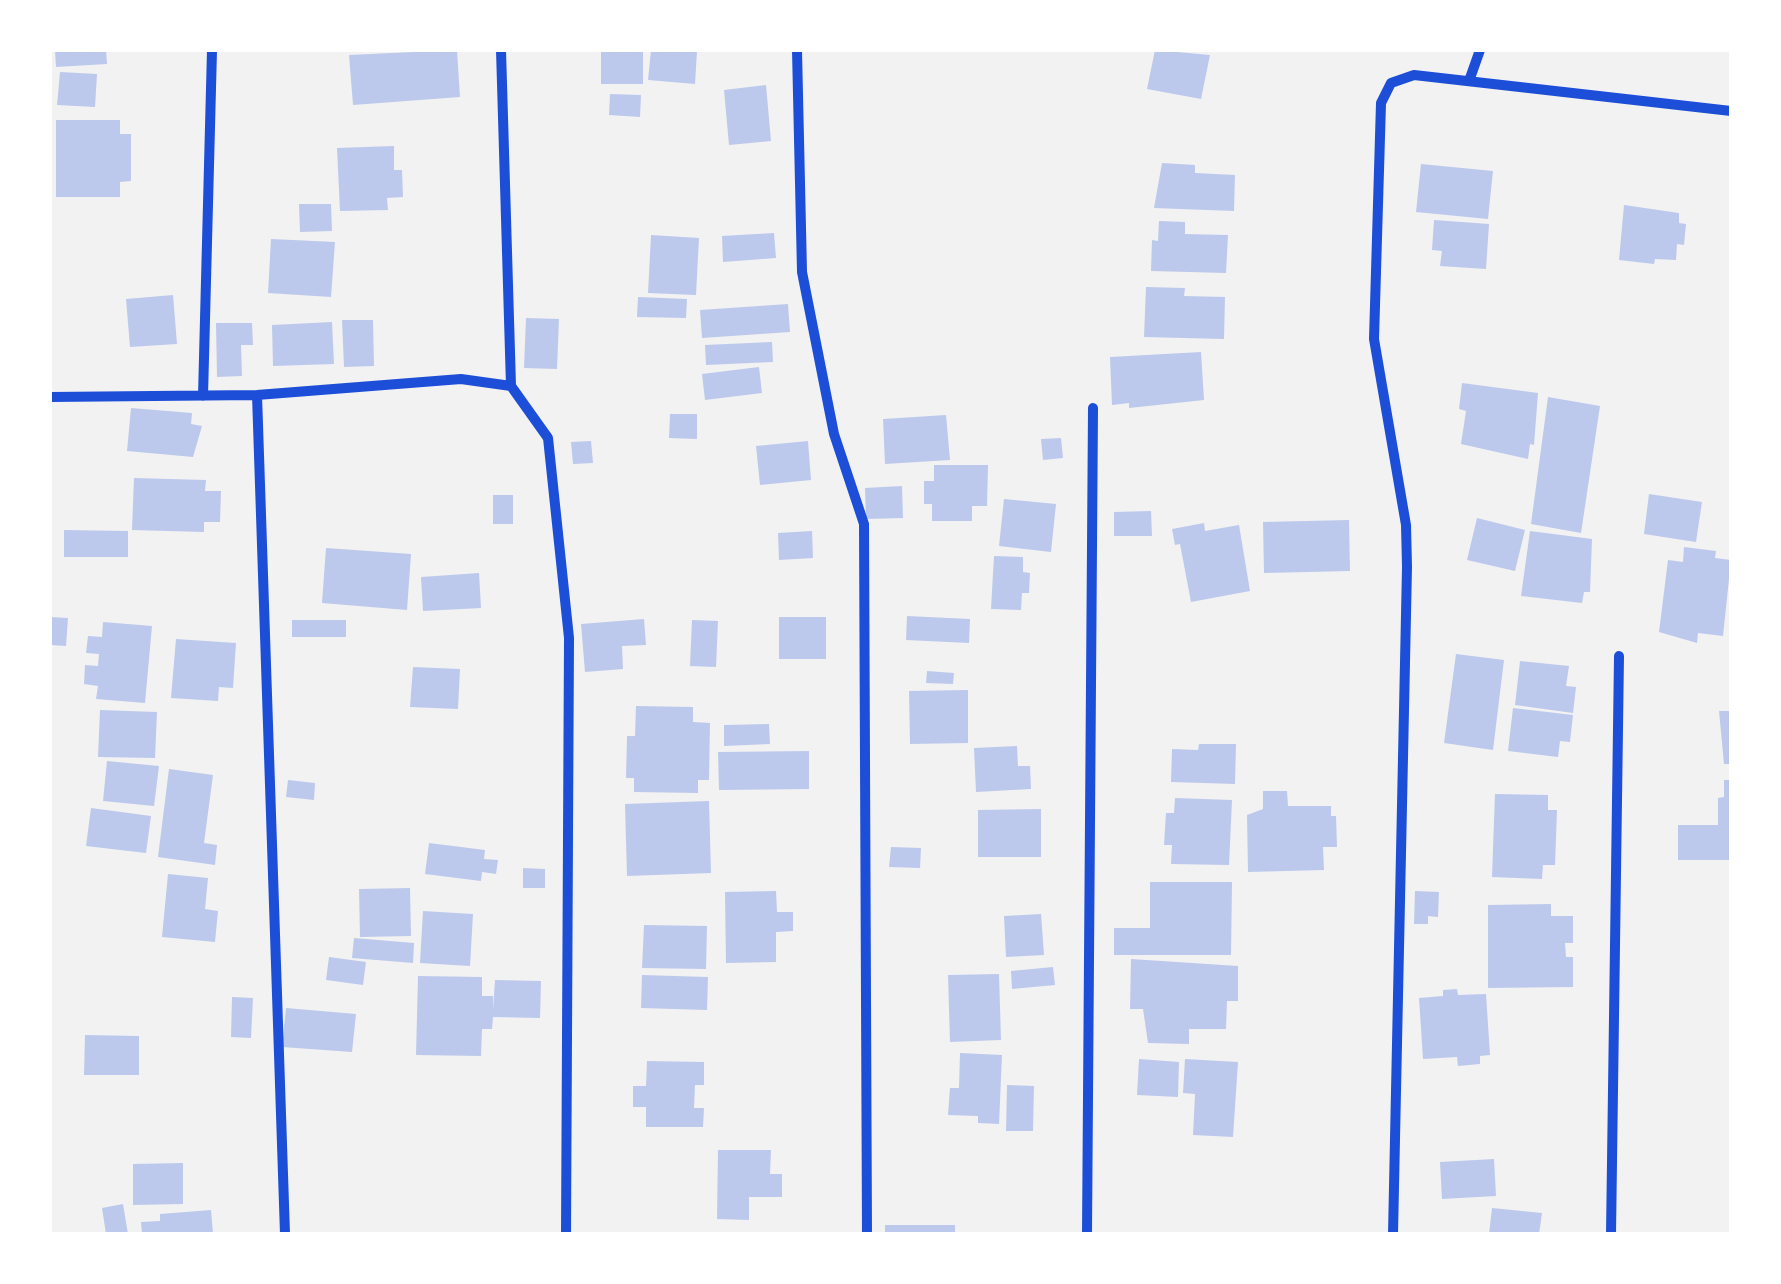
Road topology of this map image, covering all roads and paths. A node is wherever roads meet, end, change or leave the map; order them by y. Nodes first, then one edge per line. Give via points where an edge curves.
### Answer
1 (212, 50) edge
2 (501, 50) edge
3 (797, 50) edge
4 (1480, 50) edge
5 (1469, 80) junction
6 (1731, 111) edge
7 (512, 386) junction
8 (203, 396) junction
9 (257, 396) junction
10 (50, 398) edge
11 (1093, 408) dead end
12 (1619, 656) dead end
13 (285, 1234) edge
14 (566, 1234) edge
15 (867, 1234) edge
16 (1087, 1234) edge
17 (1393, 1234) edge
18 (1611, 1234) edge

1 - 8 street
2 - 7 street
3 - 15 street via 802,272 834,434 864,524
4 - 5 street
5 - 6 street
5 - 17 street via 1414,74 1391,83 1381,103 1374,339 1406,525
7 - 9 street via 460,379
7 - 14 street via 548,438 568,638
8 - 9 street
8 - 10 street
9 - 13 street
11 - 16 street
12 - 18 street

